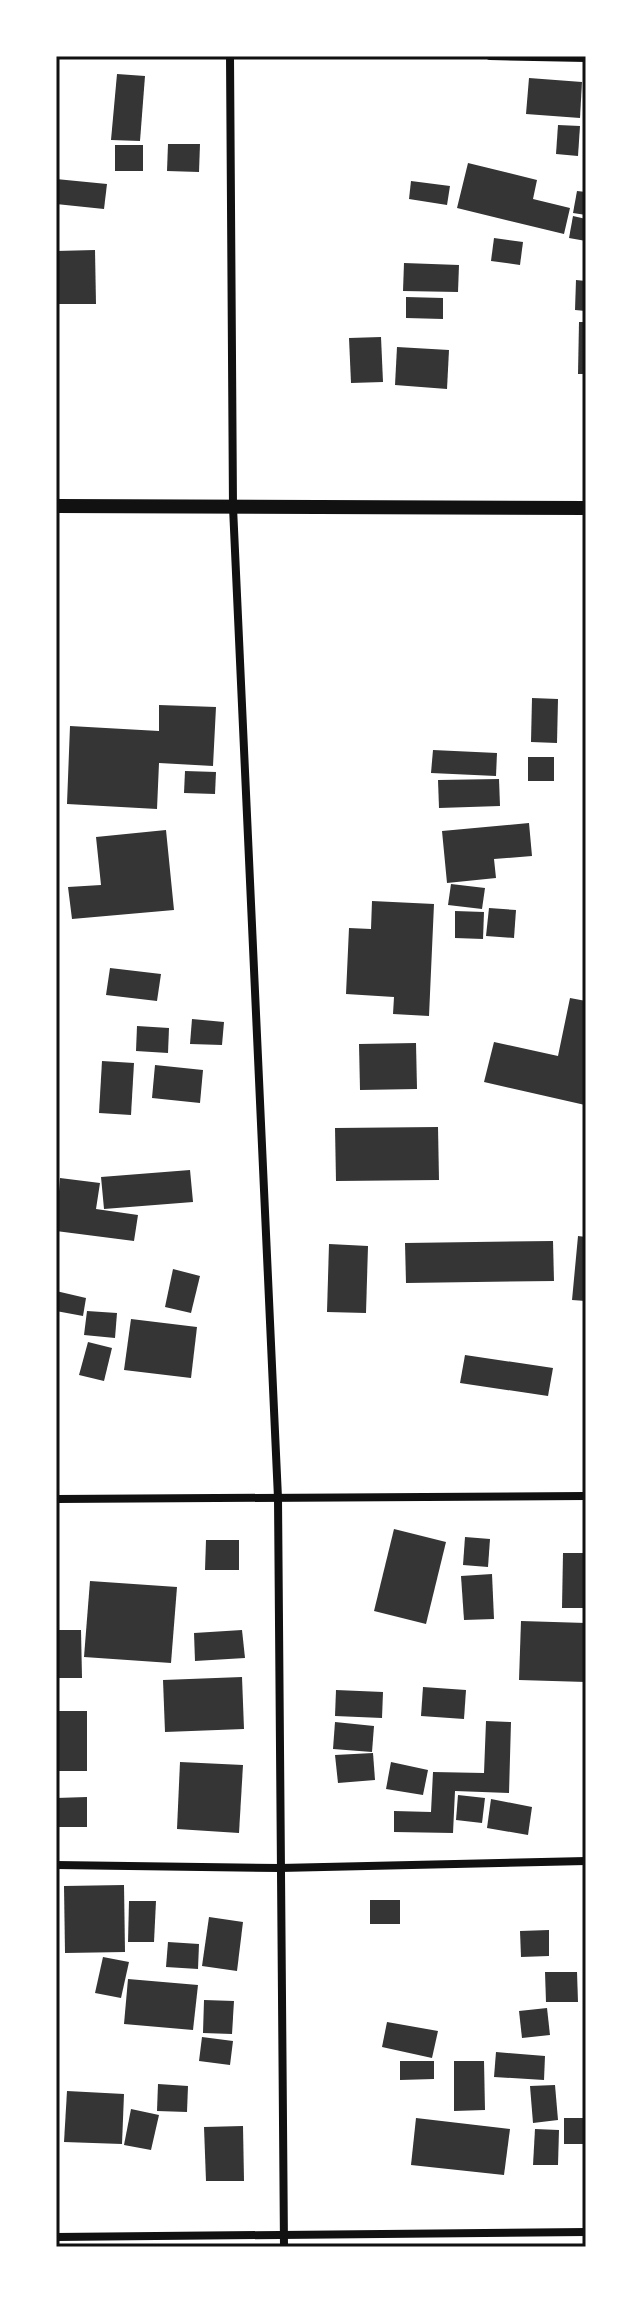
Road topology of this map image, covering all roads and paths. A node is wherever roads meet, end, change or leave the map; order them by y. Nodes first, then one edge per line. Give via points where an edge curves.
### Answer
1 (230, 56) edge
2 (490, 56) edge
3 (586, 58) edge
4 (56, 506) edge
5 (233, 507) junction
6 (586, 508) edge
7 (586, 1496) edge
8 (278, 1498) junction
9 (56, 1499) edge
10 (586, 1861) edge
11 (56, 1865) edge
12 (280, 1868) junction
13 (586, 2232) edge
14 (284, 2235) junction
15 (56, 2237) edge
16 (284, 2247) edge

1 - 5 street
2 - 3 street
4 - 5 street
5 - 6 street
5 - 8 street
7 - 8 street
8 - 9 street
8 - 12 street
10 - 12 street
11 - 12 street
12 - 14 street
13 - 14 street
14 - 15 street
14 - 16 street

